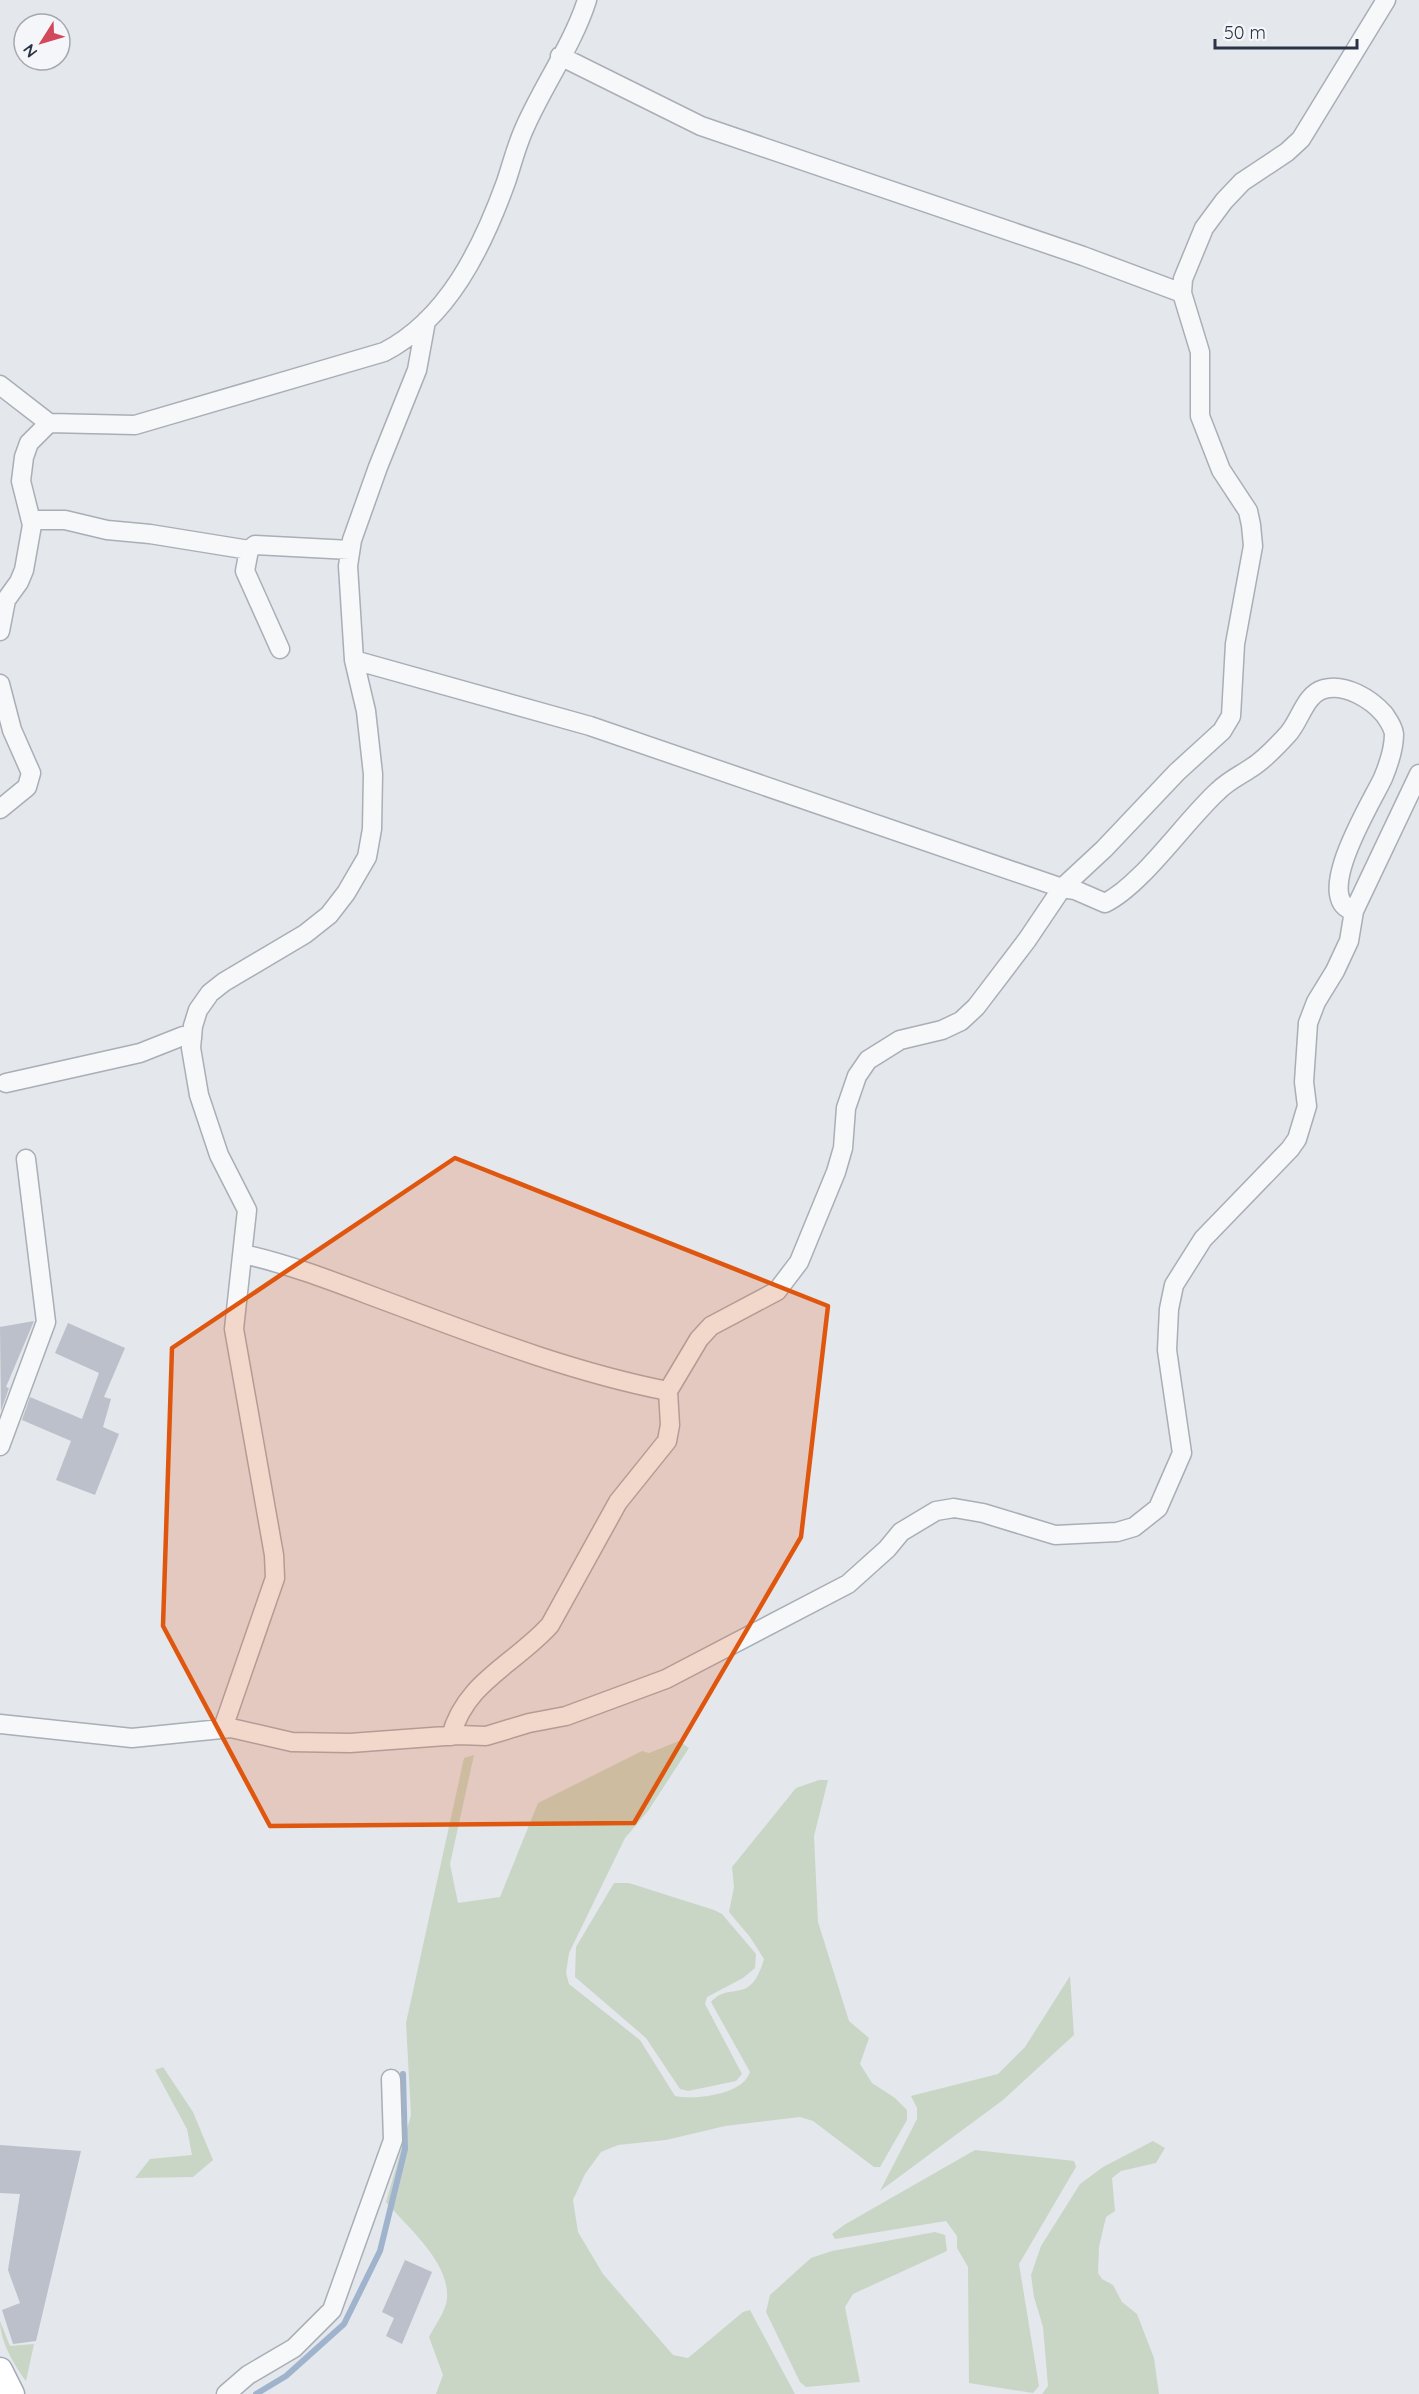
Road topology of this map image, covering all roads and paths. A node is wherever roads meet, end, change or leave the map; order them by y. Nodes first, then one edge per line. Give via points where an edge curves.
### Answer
1 (587, 0) edge
2 (1386, 0) edge
3 (560, 56) junction
4 (1182, 293) junction
5 (426, 321) junction
6 (0, 385) edge
7 (49, 423) junction
8 (32, 520) junction
9 (249, 550) junction
10 (350, 550) junction
11 (0, 631) edge
12 (280, 650) dead end
13 (354, 660) junction
14 (0, 684) edge
15 (1419, 774) edge
16 (0, 809) edge
17 (1062, 888) junction
18 (1354, 911) junction
19 (192, 1038) junction
20 (6, 1083) dead end
21 (26, 1159) dead end
22 (243, 1254) junction
23 (668, 1392) junction
24 (0, 1446) edge
25 (0, 1724) edge
26 (223, 1728) junction
27 (451, 1736) junction
28 (391, 2079) dead end
29 (0, 2370) edge
30 (12, 2394) edge
31 (226, 2394) edge

1 - 3 street
2 - 4 street via 1301,139 1242,182 1204,228 1183,279
3 - 4 street via 701,126
3 - 5 street via 524,130 480,244 448,297
4 - 17 street via 1200,352 1200,416 1221,470 1248,511 1251,525 1253,546 1236,644 1231,716 1222,731
5 - 7 street via 406,340 384,352 162,418 135,425
5 - 10 street via 417,370
6 - 7 street
7 - 8 street via 29,443 24,457 21,481
8 - 9 street via 65,520 107,530
8 - 11 street via 24,570 6,600
9 - 10 street via 255,545
9 - 12 street via 245,571
10 - 13 street
13 - 17 street via 590,726
13 - 19 street via 366,711 372,774 372,829 367,857 329,915 210,993 198,1011
14 - 16 street via 12,730 31,773 27,788
15 - 18 street
17 - 18 street via 1105,903 1113,899 1217,792 1253,767 1289,733 1314,694 1324,688 1339,689 1360,694 1376,706 1394,732 1384,776 1343,858 1339,895 1346,907
17 - 23 street via 1008,965 961,1021 900,1040 868,1060 857,1076 846,1108 843,1148 836,1172 799,1262 777,1291 711,1326
18 - 27 street via 1348,941 1308,1023 1304,1082 1307,1106 1297,1138 1203,1239 1174,1285 1167,1350 1182,1453 1158,1508 1148,1518 1117,1532 1076,1536 1044,1533 954,1508 936,1511 901,1532 848,1584 666,1679 566,1716 486,1736
19 - 20 street via 183,1036 140,1053
19 - 22 street via 199,1095 219,1155 247,1210
21 - 24 street via 46,1322
22 - 23 street via 284,1263 616,1381
22 - 26 street via 234,1329 270,1525 275,1578
23 - 27 street via 667,1441 618,1502 562,1607 536,1641 471,1694 458,1713
25 - 26 street via 132,1738
26 - 27 street via 259,1732 292,1742 350,1743
28 - 31 street via 393,2140 332,2310 294,2348 248,2375
29 - 30 main road

